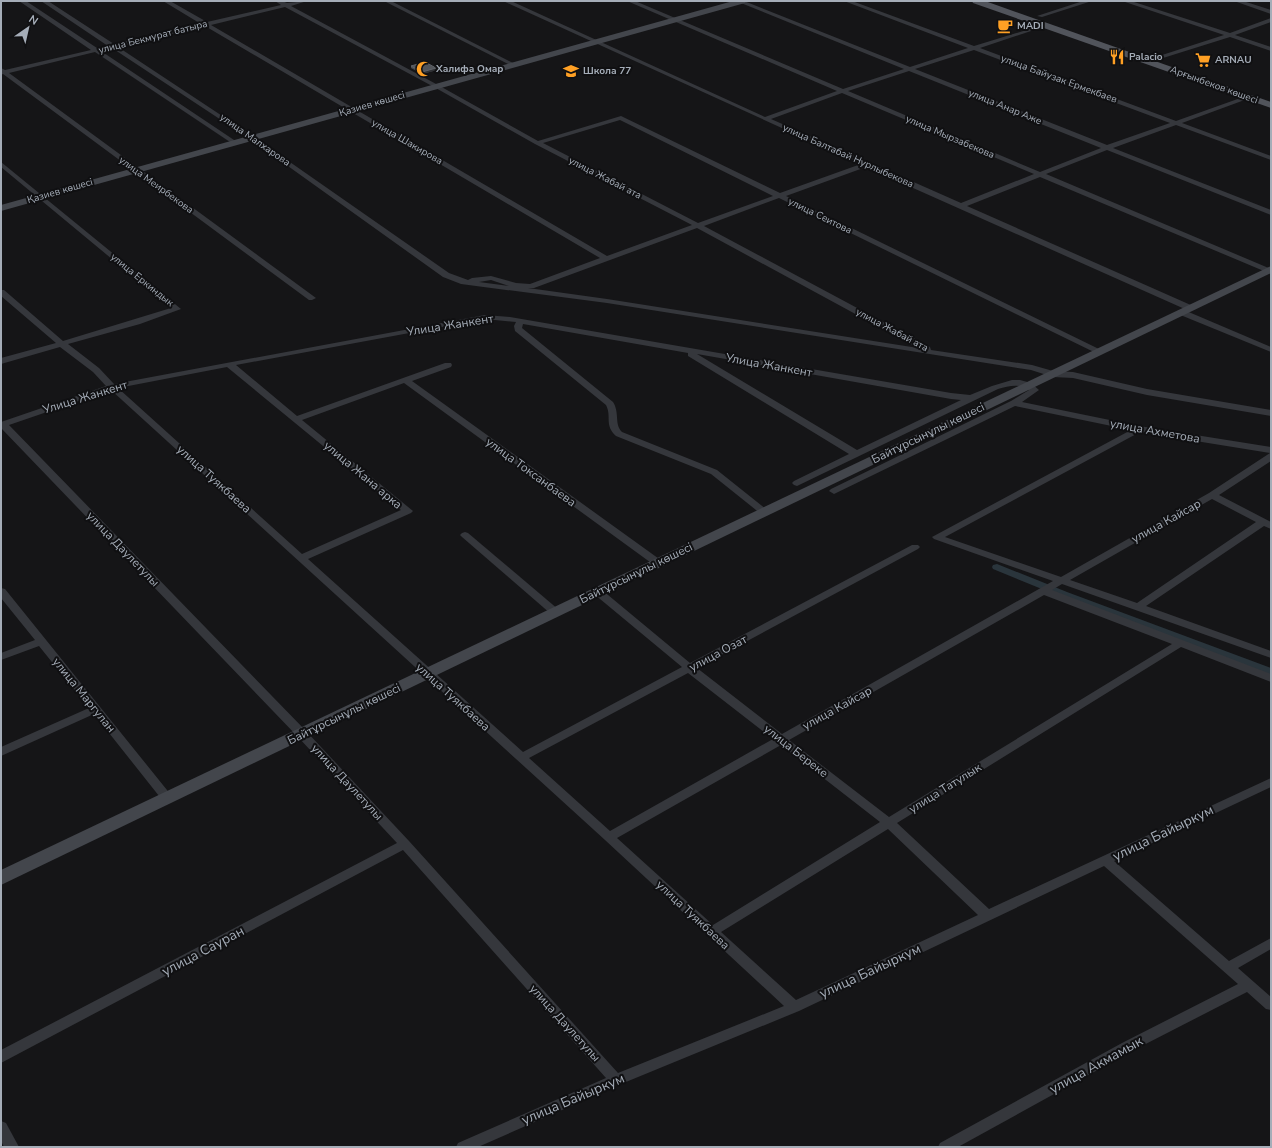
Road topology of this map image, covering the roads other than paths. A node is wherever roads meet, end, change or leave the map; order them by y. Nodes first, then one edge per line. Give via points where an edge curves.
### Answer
1 (22, 1) edge
2 (44, 1) edge
3 (166, 1) edge
4 (278, 1) edge
5 (304, 1) edge
6 (387, 1) edge
7 (506, 1) edge
8 (630, 1) edge
9 (740, 1) edge
10 (847, 1) edge
11 (976, 1) edge
12 (998, 1) edge
13 (1089, 1) edge
14 (1125, 1) edge
15 (1237, 1) edge
16 (286, 5) junction
17 (1271, 12) edge
18 (676, 20) junction
19 (1042, 20) junction
20 (1271, 20) edge
21 (205, 24) junction
22 (1231, 35) junction
23 (596, 42) junction
24 (114, 47) junction
25 (976, 48) junction
26 (1271, 49) edge
27 (98, 51) junction
28 (1161, 57) junction
29 (514, 65) junction
30 (910, 69) junction
31 (2, 72) edge
32 (436, 86) junction
33 (842, 91) junction
34 (1271, 95) edge
35 (1248, 97) junction
36 (1271, 105) edge
37 (351, 110) junction
38 (765, 119) junction
39 (1176, 123) junction
40 (252, 138) junction
41 (235, 143) junction
42 (536, 143) junction
43 (1106, 148) junction
44 (1271, 158) edge
45 (1, 164) edge
46 (867, 164) junction
47 (136, 170) junction
48 (1039, 175) junction
49 (780, 196) junction
50 (40, 197) junction
51 (961, 206) junction
52 (1, 208) edge
53 (1271, 213) edge
54 (700, 226) junction
55 (607, 259) junction
56 (1270, 271) edge
57 (464, 282) junction
58 (1, 292) edge
59 (312, 298) dead end
60 (1186, 310) junction
61 (521, 321) junction
62 (62, 344) junction
63 (1271, 350) edge
64 (686, 351) junction
65 (1098, 352) junction
66 (934, 353) junction
67 (1, 361) edge
68 (229, 364) junction
69 (448, 365) dead end
70 (1053, 374) junction
71 (404, 380) junction
72 (1030, 385) junction
73 (112, 387) junction
74 (971, 398) junction
75 (1014, 403) junction
76 (1271, 413) edge
77 (296, 418) junction
78 (2, 425) edge
79 (1139, 429) junction
80 (1271, 450) edge
81 (856, 454) junction
82 (1271, 455) edge
83 (797, 483) dead end
84 (834, 491) dead end
85 (1212, 495) junction
86 (764, 512) junction
87 (1267, 524) edge
88 (465, 535) dead end
89 (915, 547) dead end
90 (301, 558) junction
91 (658, 563) junction
92 (1060, 581) junction
93 (1, 591) edge
94 (1044, 591) junction
95 (598, 592) junction
96 (1138, 607) junction
97 (555, 612) junction
98 (41, 641) junction
99 (1179, 644) junction
100 (1271, 655) edge
101 (1, 657) edge
102 (689, 668) junction
103 (428, 673) junction
104 (1271, 678) edge
105 (96, 709) junction
106 (302, 734) junction
107 (782, 739) junction
108 (1, 752) edge
109 (520, 758) junction
110 (1271, 782) edge
111 (167, 798) junction
112 (889, 823) junction
113 (609, 837) junction
114 (405, 844) junction
115 (1106, 861) junction
116 (1, 878) edge
117 (988, 916) junction
118 (711, 932) junction
119 (1271, 943) edge
120 (1229, 967) junction
121 (1248, 985) junction
122 (1271, 1005) edge
123 (794, 1007) junction
124 (1, 1057) edge
125 (616, 1080) junction
126 (1, 1127) edge
127 (12, 1147) edge
128 (463, 1147) edge
129 (945, 1147) edge

1 - 27 street, улица Малхарова
2 - 24 street, улица Малхарова
3 - 21 street, улица Шакирова
4 - 16 street, улица Жабай ата
5 - 16 street, улица Бекмурат батыра
6 - 29 street
7 - 23 street, улица Балтабай Нурлыбекова
8 - 18 street, улица Мырзабекова
9 - 18 main road, Қазиев көшесі
9 - 30 street, улица Анар Аже
10 - 25 street, улица Байузак Ермекбаев
11 - 19 main road, Арғынбеков көшесі
12 - 19 main road, Арғынбеков көшесі
13 - 19 street
14 - 22 street
15 - 17 street
16 - 21 street, улица Бекмурат батыра
16 - 32 street, улица Жабай ата
18 - 23 main road, Қазиев көшесі
18 - 33 street, улица Мырзабекова
19 - 25 street
19 - 28 main road, Арғынбеков көшесі
19 - 35 main road, Арғынбеков көшесі
20 - 22 street
21 - 24 street, улица Бекмурат батыра
21 - 37 street, улица Шакирова
22 - 26 street
22 - 28 street
23 - 29 main road, Қазиев көшесі
23 - 38 street, улица Балтабай Нурлыбекова
24 - 27 street, улица Бекмурат батыра
24 - 40 street, улица Малхарова
25 - 30 street
25 - 39 street, улица Байузак Ермекбаев
27 - 31 street, улица Бекмурат батыра
27 - 41 street, улица Малхарова
28 - 34 main road, Арғынбеков көшесі
29 - 32 main road, Қазиев көшесі
30 - 33 street
30 - 43 street, улица Анар Аже
31 - 47 street, улица Меирбекова
32 - 37 main road, Қазиев көшесі
32 - 42 street, улица Жабай ата
33 - 38 street
33 - 48 street, улица Мырзабекова
35 - 36 main road, Арғынбеков көшесі
35 - 39 street
37 - 40 main road, Қазиев көшесі
37 - 55 street, улица Шакирова
38 - 46 street, улица Балтабай Нурлыбекова
39 - 43 street
39 - 44 street, улица Байузак Ермекбаев
40 - 41 main road, Қазиев көшесі
40 - 57 street, улица Малхарова via 434,267
41 - 47 main road, Қазиев көшесі
42 - 49 street, улица Сеитова via 622,118
42 - 54 street, улица Жабай ата
43 - 48 street
43 - 53 street, улица Анар Аже
45 - 50 street, улица Еркиндык
46 - 49 street
46 - 51 street, улица Балтабай Нурлыбекова
47 - 50 main road, Қазиев көшесі
47 - 59 street, улица Меирбекова
48 - 51 street
48 - 56 street, улица Мырзабекова
49 - 54 street
49 - 65 street, улица Сеитова
50 - 52 main road, Қазиев көшесі
50 - 62 street, улица Еркиндык via 177,309
51 - 60 street, улица Балтабай Нурлыбекова
54 - 55 street
54 - 66 street, улица Жабай ата
55 - 57 street via 532,286 515,285 491,278
56 - 60 main road, Байтұрсынұлы көшесі
57 - 66 street, улица Малхарова via 607,301
58 - 62 street, улица Туякбаева
60 - 63 street, улица Балтабай Нурлыбекова
60 - 65 main road, Байтұрсынұлы көшесі
61 - 64 street, Улица Жанкент
61 - 68 street, Улица Жанкент via 484,317
61 - 86 street via 518,329 610,404 615,432 714,472
62 - 67 street, улица Еркиндык
62 - 73 street, улица Туякбаева via 96,370
64 - 74 street, Улица Жанкент
64 - 81 street
65 - 70 main road, Байтұрсынұлы көшесі
66 - 70 street, улица Малхарова via 1032,368
68 - 73 street, Улица Жанкент
68 - 77 street, улица Жана арка
69 - 71 street
70 - 72 main road, Байтұрсынұлы көшесі
70 - 76 street, улица Малхарова via 1073,375 1147,392
71 - 77 street
71 - 91 street, улица Токсанбаева
72 - 74 street via 1012,382
72 - 75 street via 1035,390
72 - 86 main road, Байтұрсынұлы көшесі
73 - 78 street, Улица Жанкент
73 - 90 street, улица Туякбаева
74 - 81 street
75 - 79 street, улица Ахметова
75 - 84 street
77 - 90 street, улица Жана арка via 408,511
78 - 106 street, улица Даулетулы
79 - 80 street, улица Ахметова
79 - 92 street via 937,537
81 - 83 street
82 - 85 street, улица Кайсар
85 - 87 street
85 - 92 street, улица Кайсар
86 - 91 main road, Байтұрсынұлы көшесі
87 - 96 street
88 - 97 street
89 - 102 street, улица Озат
90 - 103 street, улица Туякбаева
91 - 95 main road, Байтұрсынұлы көшесі
92 - 94 street, улица Кайсар
92 - 96 street
93 - 98 street, улица Маргулан
94 - 99 street
94 - 107 street, улица Кайсар
95 - 97 main road, Байтұрсынұлы көшесі
95 - 102 street, улица Береке
96 - 100 street
97 - 103 main road, Байтұрсынұлы көшесі
98 - 101 street
98 - 105 street, улица Маргулан
99 - 104 street
99 - 112 street, улица Татулык
102 - 107 street, улица Береке
102 - 109 street, улица Озат
103 - 106 main road, Байтұрсынұлы көшесі
103 - 109 street, улица Туякбаева
105 - 108 street
105 - 111 street, улица Маргулан
106 - 111 main road, Байтұрсынұлы көшесі
106 - 114 street, улица Даулетулы
107 - 112 street, улица Береке
107 - 113 street, улица Кайсар
109 - 113 street, улица Туякбаева
110 - 115 street, улица Байыркум
111 - 116 main road, Байтұрсынұлы көшесі
112 - 117 street, улица Береке
112 - 118 street, улица Татулык
113 - 118 street, улица Туякбаева
114 - 124 street, улица Сауран
114 - 125 street, улица Даулетулы
115 - 117 street, улица Байыркум
115 - 120 street
117 - 123 street, улица Байыркум
118 - 123 street, улица Туякбаева
119 - 120 street
120 - 121 street
121 - 122 street
121 - 129 street, улица Акмамык via 1127,1047
123 - 125 street, улица Байыркум
125 - 128 street, улица Байыркум
126 - 127 street

